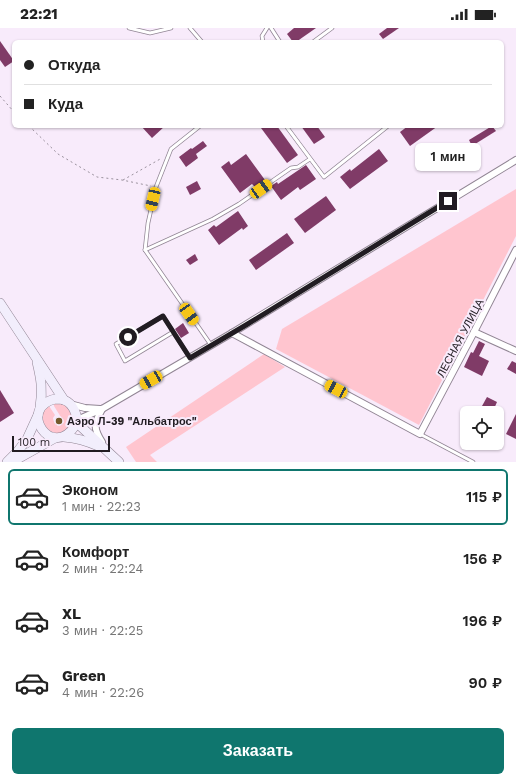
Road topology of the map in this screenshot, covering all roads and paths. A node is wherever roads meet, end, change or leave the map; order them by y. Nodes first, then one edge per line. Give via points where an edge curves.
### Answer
1 (129, 28) edge
2 (171, 28) edge
3 (190, 28) edge
4 (267, 28) edge
5 (271, 28) edge
6 (332, 28) edge
7 (200, 40) edge
8 (263, 40) edge
9 (279, 40) edge
10 (315, 40) edge
11 (0, 96) edge
12 (12, 110) edge
13 (31, 128) edge
14 (197, 128) edge
15 (287, 128) edge
16 (385, 128) edge
17 (169, 154) junction
18 (310, 159) junction
19 (516, 160) edge
20 (122, 180) junction
21 (156, 187) junction
22 (145, 250) junction
23 (516, 250) edge
24 (0, 303) edge
25 (174, 332) junction
26 (474, 332) junction
27 (232, 333) junction
28 (212, 345) junction
29 (516, 351) edge
30 (35, 355) junction
31 (190, 358) junction
32 (67, 402) junction
33 (102, 409) junction
34 (39, 411) junction
35 (77, 422) junction
36 (420, 434) junction
37 (64, 437) junction
38 (54, 438) junction
39 (107, 450) junction
40 (6, 462) edge
41 (12, 462) edge
42 (119, 462) edge
43 (473, 462) edge

1 - 2 lane via 150,34
3 - 7 lane
4 - 8 lane
5 - 9 lane
6 - 10 lane
11 - 12 path
13 - 20 path via 58,154 97,178
14 - 17 lane via 171,149
15 - 18 lane
16 - 18 lane via 324,177
17 - 20 path
17 - 21 lane
18 - 22 lane via 298,167 290,168 213,219
19 - 27 street
20 - 21 path
21 - 22 lane
22 - 28 lane
23 - 26 street, ЛЕСНАЯ УЛИЦА
24 - 30 main road
25 - 25 lane via 163,316 116,344 125,361
25 - 31 lane
26 - 29 street
26 - 36 street, ЛЕСНАЯ УЛИЦА
27 - 28 street
27 - 36 street
28 - 31 street
30 - 32 main road
30 - 34 main road via 42,385
31 - 33 street
32 - 33 street via 85,408
32 - 34 main road via 51,400
32 - 35 main road via 75,411
33 - 35 street
33 - 39 street via 95,425 96,434
34 - 38 main road via 40,428
34 - 40 main road via 27,439
35 - 37 main road
35 - 39 main road
36 - 43 lane
37 - 38 main road
37 - 39 main road via 91,443
38 - 41 main road
39 - 42 main road

